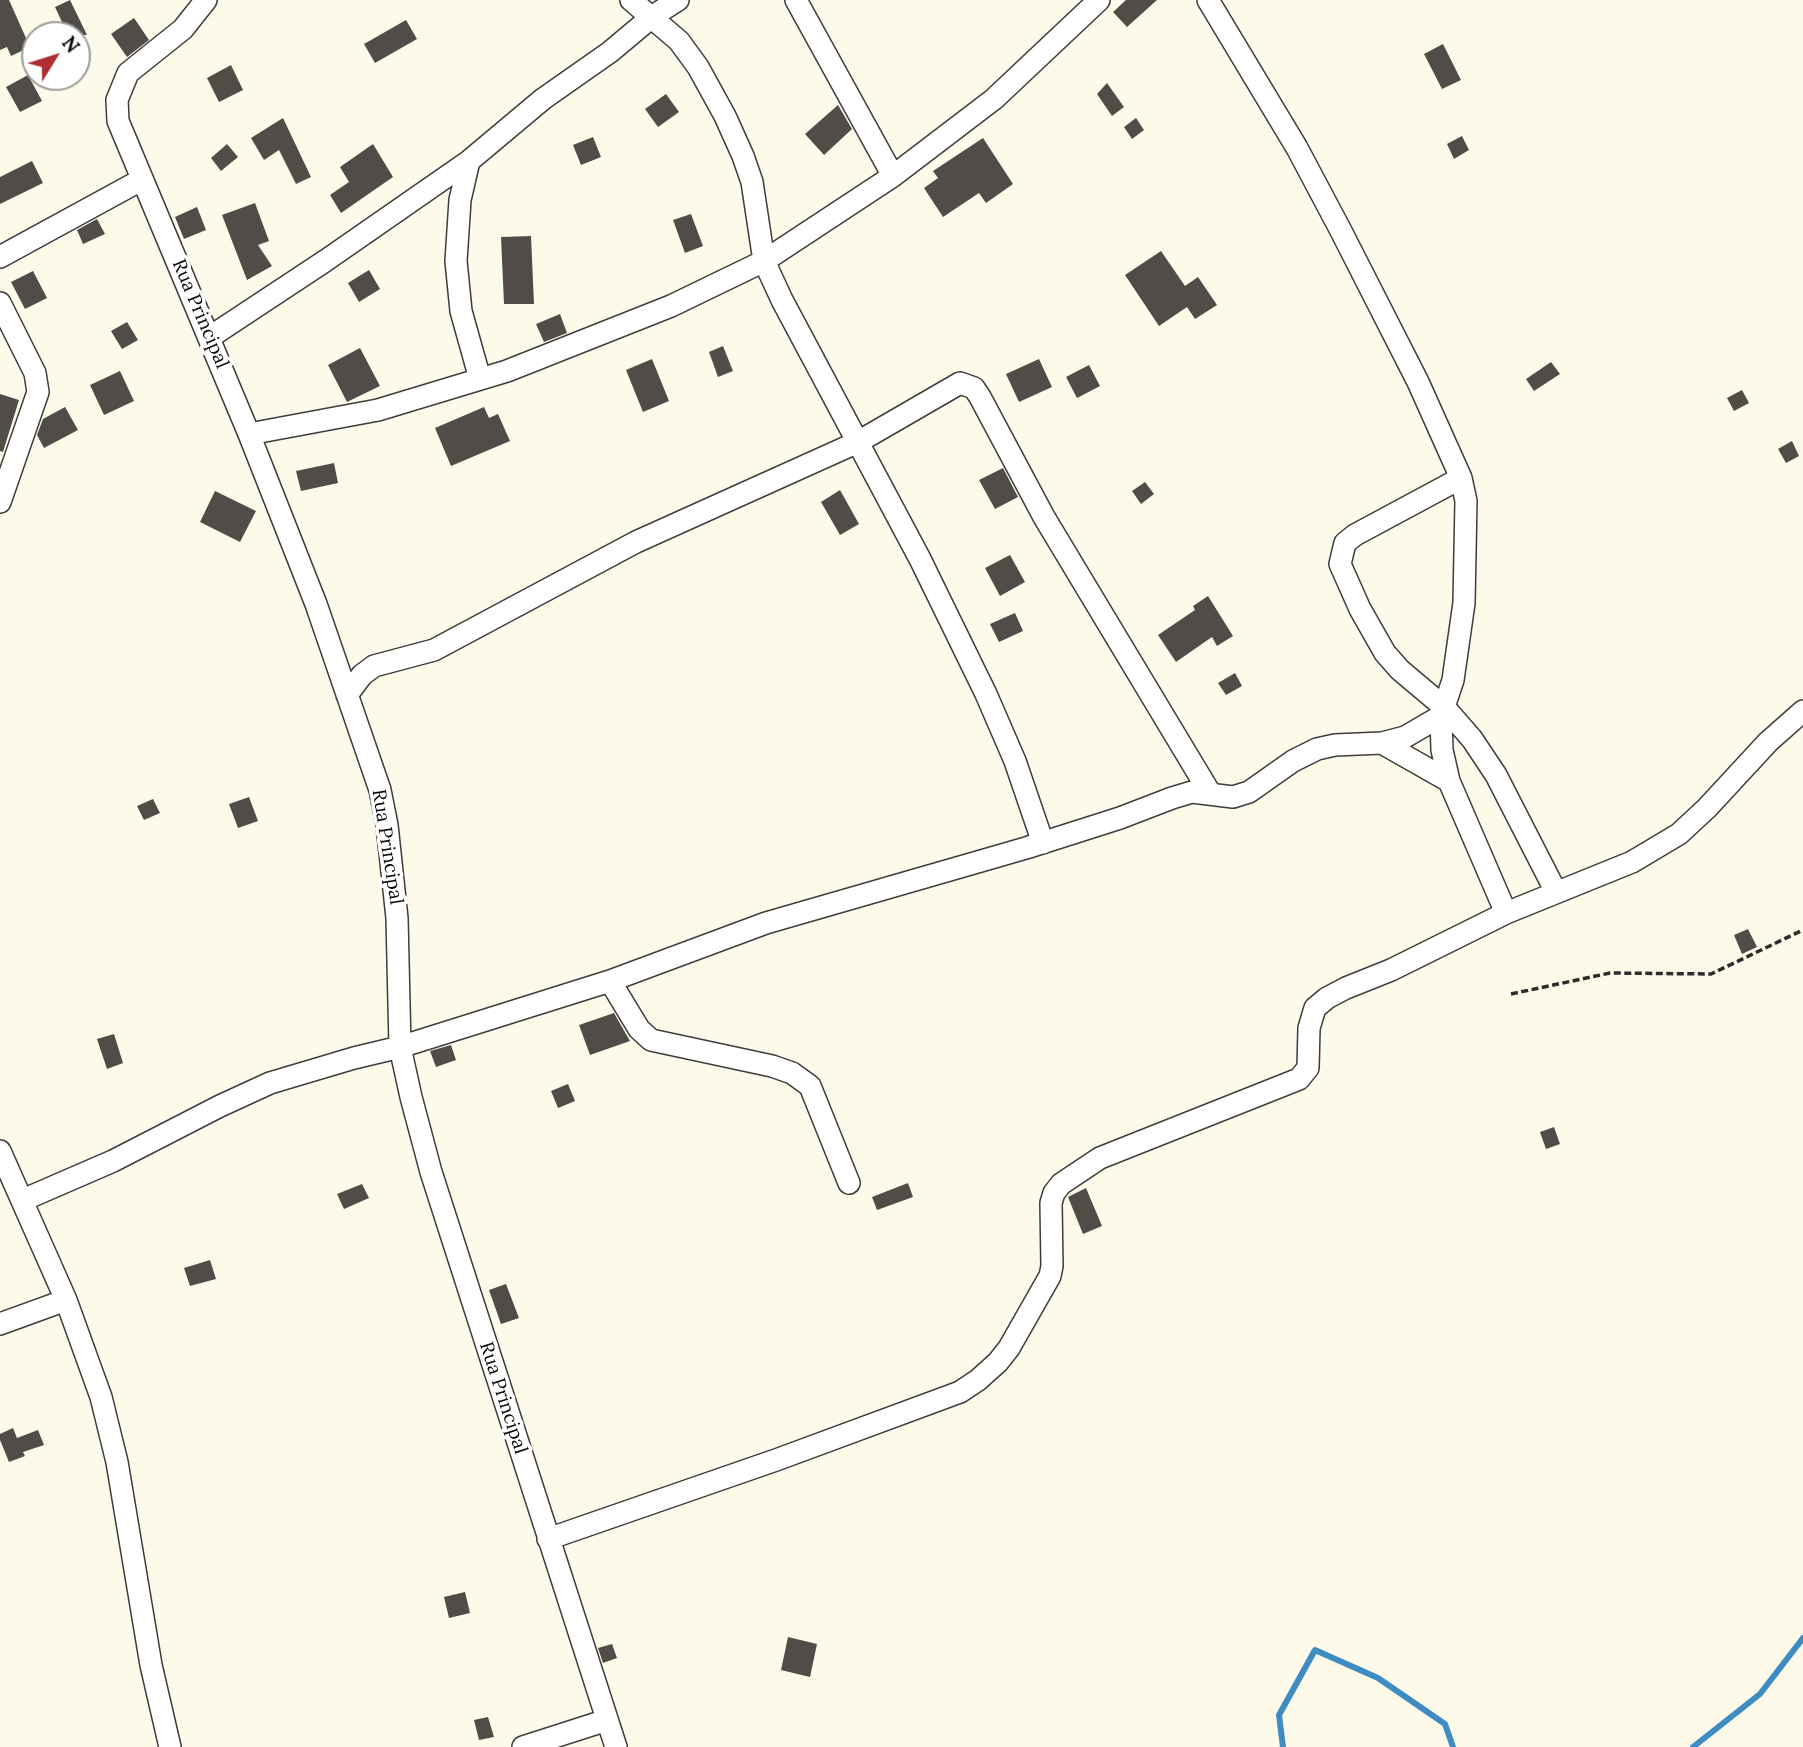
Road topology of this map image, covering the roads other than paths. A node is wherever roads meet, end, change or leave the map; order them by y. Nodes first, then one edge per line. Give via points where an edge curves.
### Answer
1 (206, 0) edge
2 (631, 0) edge
3 (678, 0) edge
4 (796, 0) edge
5 (1099, 0) edge
6 (1208, 0) edge
7 (653, 16) junction
8 (469, 160) junction
9 (893, 176) junction
10 (141, 180) junction
11 (0, 257) edge
12 (764, 261) junction
13 (0, 303) edge
14 (210, 337) junction
15 (480, 379) junction
16 (249, 434) junction
17 (858, 442) junction
18 (1461, 478) junction
19 (0, 502) edge
20 (347, 695) junction
21 (1803, 711) edge
22 (1443, 712) junction
23 (1382, 743) junction
24 (1449, 781) junction
25 (1210, 793) junction
26 (1043, 843) junction
27 (1556, 892) junction
28 (1506, 913) junction
29 (610, 981) junction
30 (400, 1047) junction
31 (0, 1151) edge
32 (849, 1184) dead end
33 (23, 1200) junction
34 (66, 1300) junction
35 (0, 1324) edge
36 (548, 1539) junction
37 (607, 1720) junction
38 (170, 1747) edge
39 (523, 1747) edge
40 (616, 1747) edge

1 - 10 street, Rua Principal via 183,29 128,73 121,86 118,121
2 - 7 street
3 - 7 street
4 - 9 street
5 - 9 street via 994,99
6 - 18 street via 1341,231
7 - 8 street
7 - 12 street via 698,67 743,156 752,182
8 - 14 street
8 - 15 street via 460,200 456,261 461,311
9 - 12 street
10 - 11 street
10 - 14 street, Rua Principal
12 - 15 street via 671,306
12 - 17 street
13 - 19 street via 35,373 38,392
14 - 16 street, Rua Principal
15 - 16 street via 378,410
16 - 20 street, Rua Principal
17 - 20 street via 636,542 433,650 374,666
17 - 25 street via 960,383 974,388 1044,517
17 - 26 street via 986,694
18 - 22 street via 1466,501 1464,603 1453,680
18 - 22 street via 1355,535 1345,543 1340,564 1385,653
20 - 30 street, Rua Principal via 380,790 387,825 397,918
21 - 27 street via 1679,834 1632,862
22 - 23 street via 1405,737
22 - 24 street via 1441,750
22 - 27 street via 1472,738 1496,775
23 - 24 street
23 - 25 street via 1317,749 1249,792 1233,797
24 - 28 street
25 - 26 street via 1192,792
26 - 29 street via 766,923
27 - 28 street
28 - 36 street via 1327,998 1315,1008 1309,1028 1308,1068 1299,1079 1100,1158 1061,1184 1051,1203 1050,1276 1009,1348 960,1392
29 - 30 street
29 - 32 street via 639,1029 651,1040 772,1066 810,1086
30 - 33 street via 270,1083
30 - 36 street, Rua Principal via 431,1172
31 - 33 street
33 - 34 street
34 - 35 street
34 - 38 street via 101,1396 117,1462 151,1665
36 - 37 street, Rua Principal
37 - 39 street
37 - 40 street, Rua Principal

